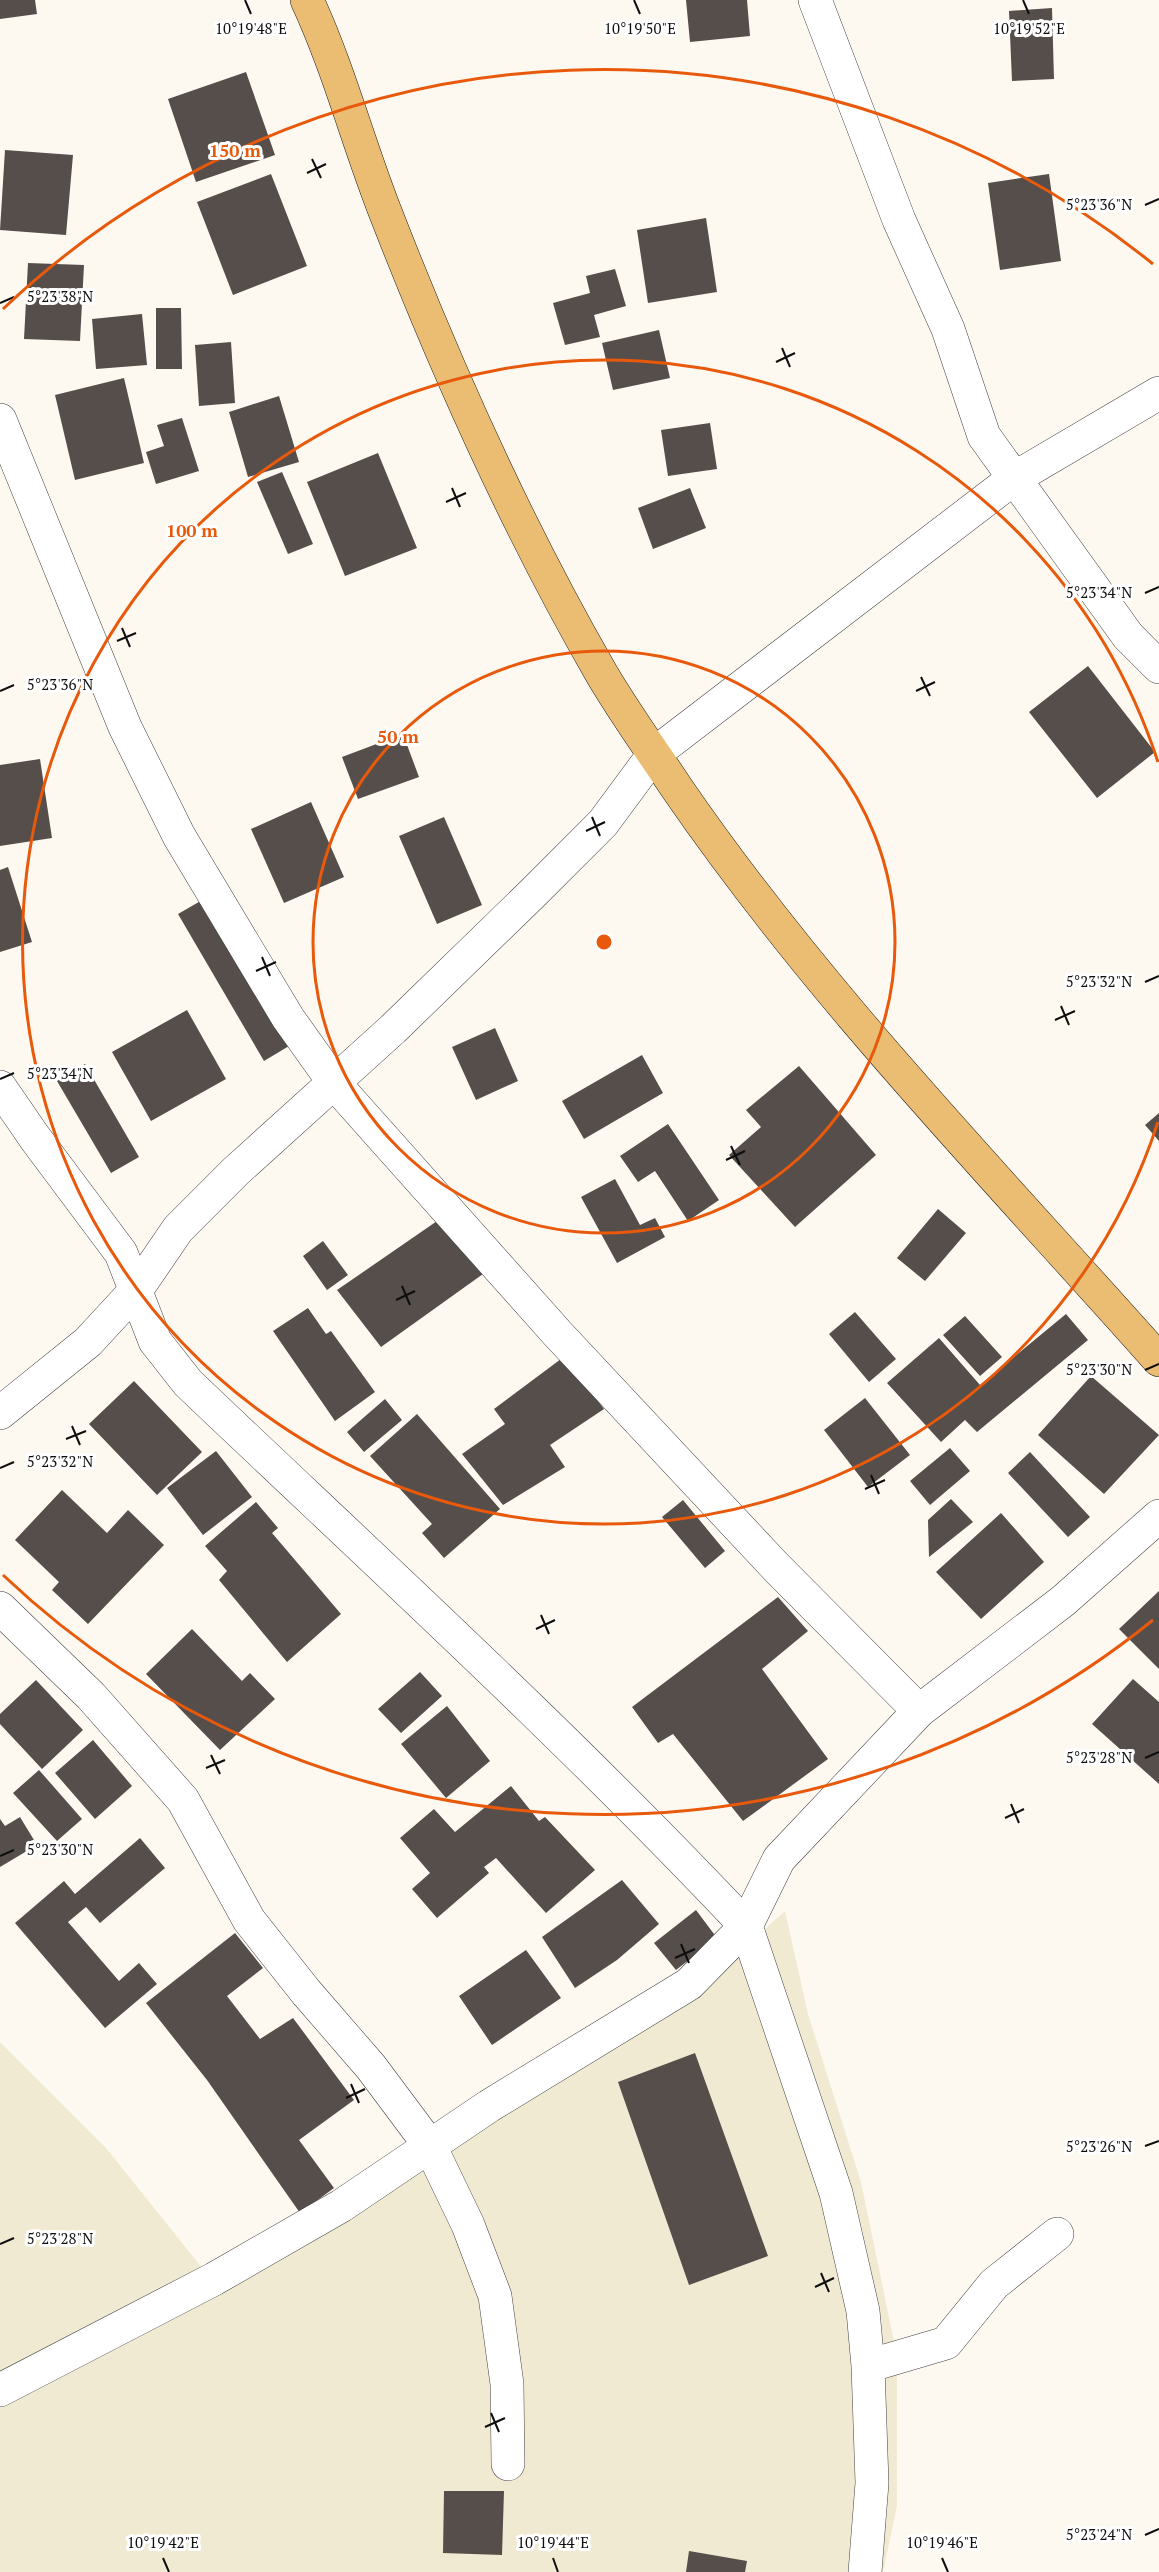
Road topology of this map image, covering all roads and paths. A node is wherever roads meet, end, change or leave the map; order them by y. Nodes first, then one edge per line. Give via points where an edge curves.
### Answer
1 (307, 0) edge
2 (815, 0) edge
3 (1159, 393) edge
4 (0, 420) edge
5 (1013, 479) junction
6 (1159, 667) edge
7 (654, 754) junction
8 (334, 1084) junction
9 (0, 1087) edge
10 (137, 1289) junction
11 (1159, 1360) edge
12 (0, 1413) edge
13 (1159, 1516) edge
14 (0, 1608) edge
15 (919, 1711) junction
16 (746, 1926) junction
17 (430, 2146) junction
18 (1058, 2234) dead end
19 (868, 2366) junction
20 (0, 2390) edge
21 (508, 2464) dead end
22 (865, 2572) edge

1 - 7 main road via 385,213 500,482 602,675
2 - 5 street via 899,220 948,328 984,436
3 - 5 street
4 - 8 street via 125,727 179,836 288,1018
5 - 6 street via 1128,636
5 - 7 street
7 - 8 street via 603,823
7 - 11 main road via 722,854 809,965 976,1160
8 - 10 street via 178,1229
8 - 15 street via 589,1367 775,1566
9 - 10 street via 121,1253
10 - 12 street via 88,1342
10 - 16 street via 155,1341 188,1383 446,1626
13 - 15 street via 1063,1601
14 - 17 street via 91,1696 183,1800 249,1920 371,2067
15 - 16 street via 779,1859
16 - 17 street via 689,1984
16 - 19 street via 836,2193 862,2312
17 - 20 street via 341,2206 214,2279
17 - 21 street via 468,2225 495,2296 507,2384
18 - 19 street via 994,2284 946,2343
19 - 22 street via 872,2483

